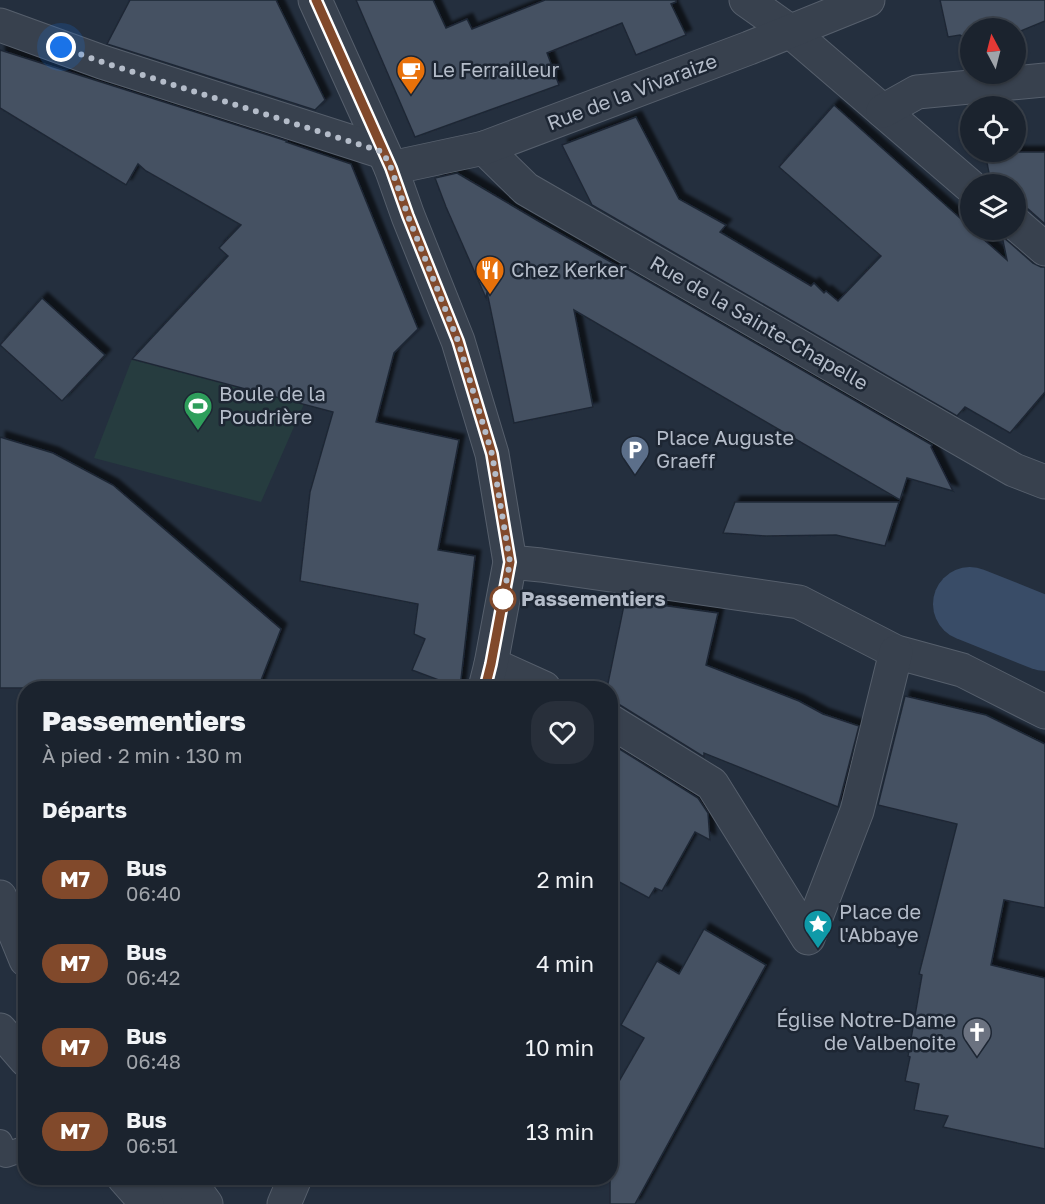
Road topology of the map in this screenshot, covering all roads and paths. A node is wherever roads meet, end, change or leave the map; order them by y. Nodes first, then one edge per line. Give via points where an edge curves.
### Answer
1 (315, 0) edge
2 (746, 0) edge
3 (868, 0) edge
4 (0, 25) edge
5 (790, 32) junction
6 (1045, 80) edge
7 (883, 111) junction
8 (484, 148) junction
9 (387, 160) junction
10 (960, 177) edge
11 (1026, 233) edge
12 (1045, 249) edge
13 (1045, 482) edge
14 (510, 562) junction
15 (896, 652) junction
16 (488, 676) edge
17 (511, 681) edge
18 (1045, 712) edge
19 (618, 726) edge
20 (0, 897) edge
21 (18, 941) edge
22 (0, 1027) edge
23 (18, 1039) edge
24 (18, 1050) edge
25 (192, 1185) edge
26 (292, 1185) edge
27 (144, 1193) edge
28 (183, 1204) edge
29 (206, 1204) edge
30 (284, 1204) edge

1 - 9 street
2 - 5 street
3 - 5 street, Rue de la Vivaraize
4 - 9 street
5 - 7 street
5 - 8 street, Rue de la Vivaraize
6 - 7 street via 917,92
7 - 10 street
8 - 9 street, Rue de la Vivaraize
8 - 13 street, Rue de la Sainte-Chapelle via 526,189 1014,470
9 - 14 street via 461,352 492,454
11 - 12 street
14 - 15 street via 799,602
14 - 16 street
15 - 18 street via 962,670
15 - 19 street via 857,811 808,938 712,784
16 - 17 street
20 - 21 street
22 - 23 street
22 - 24 street
25 - 29 street
26 - 30 street
27 - 28 street

